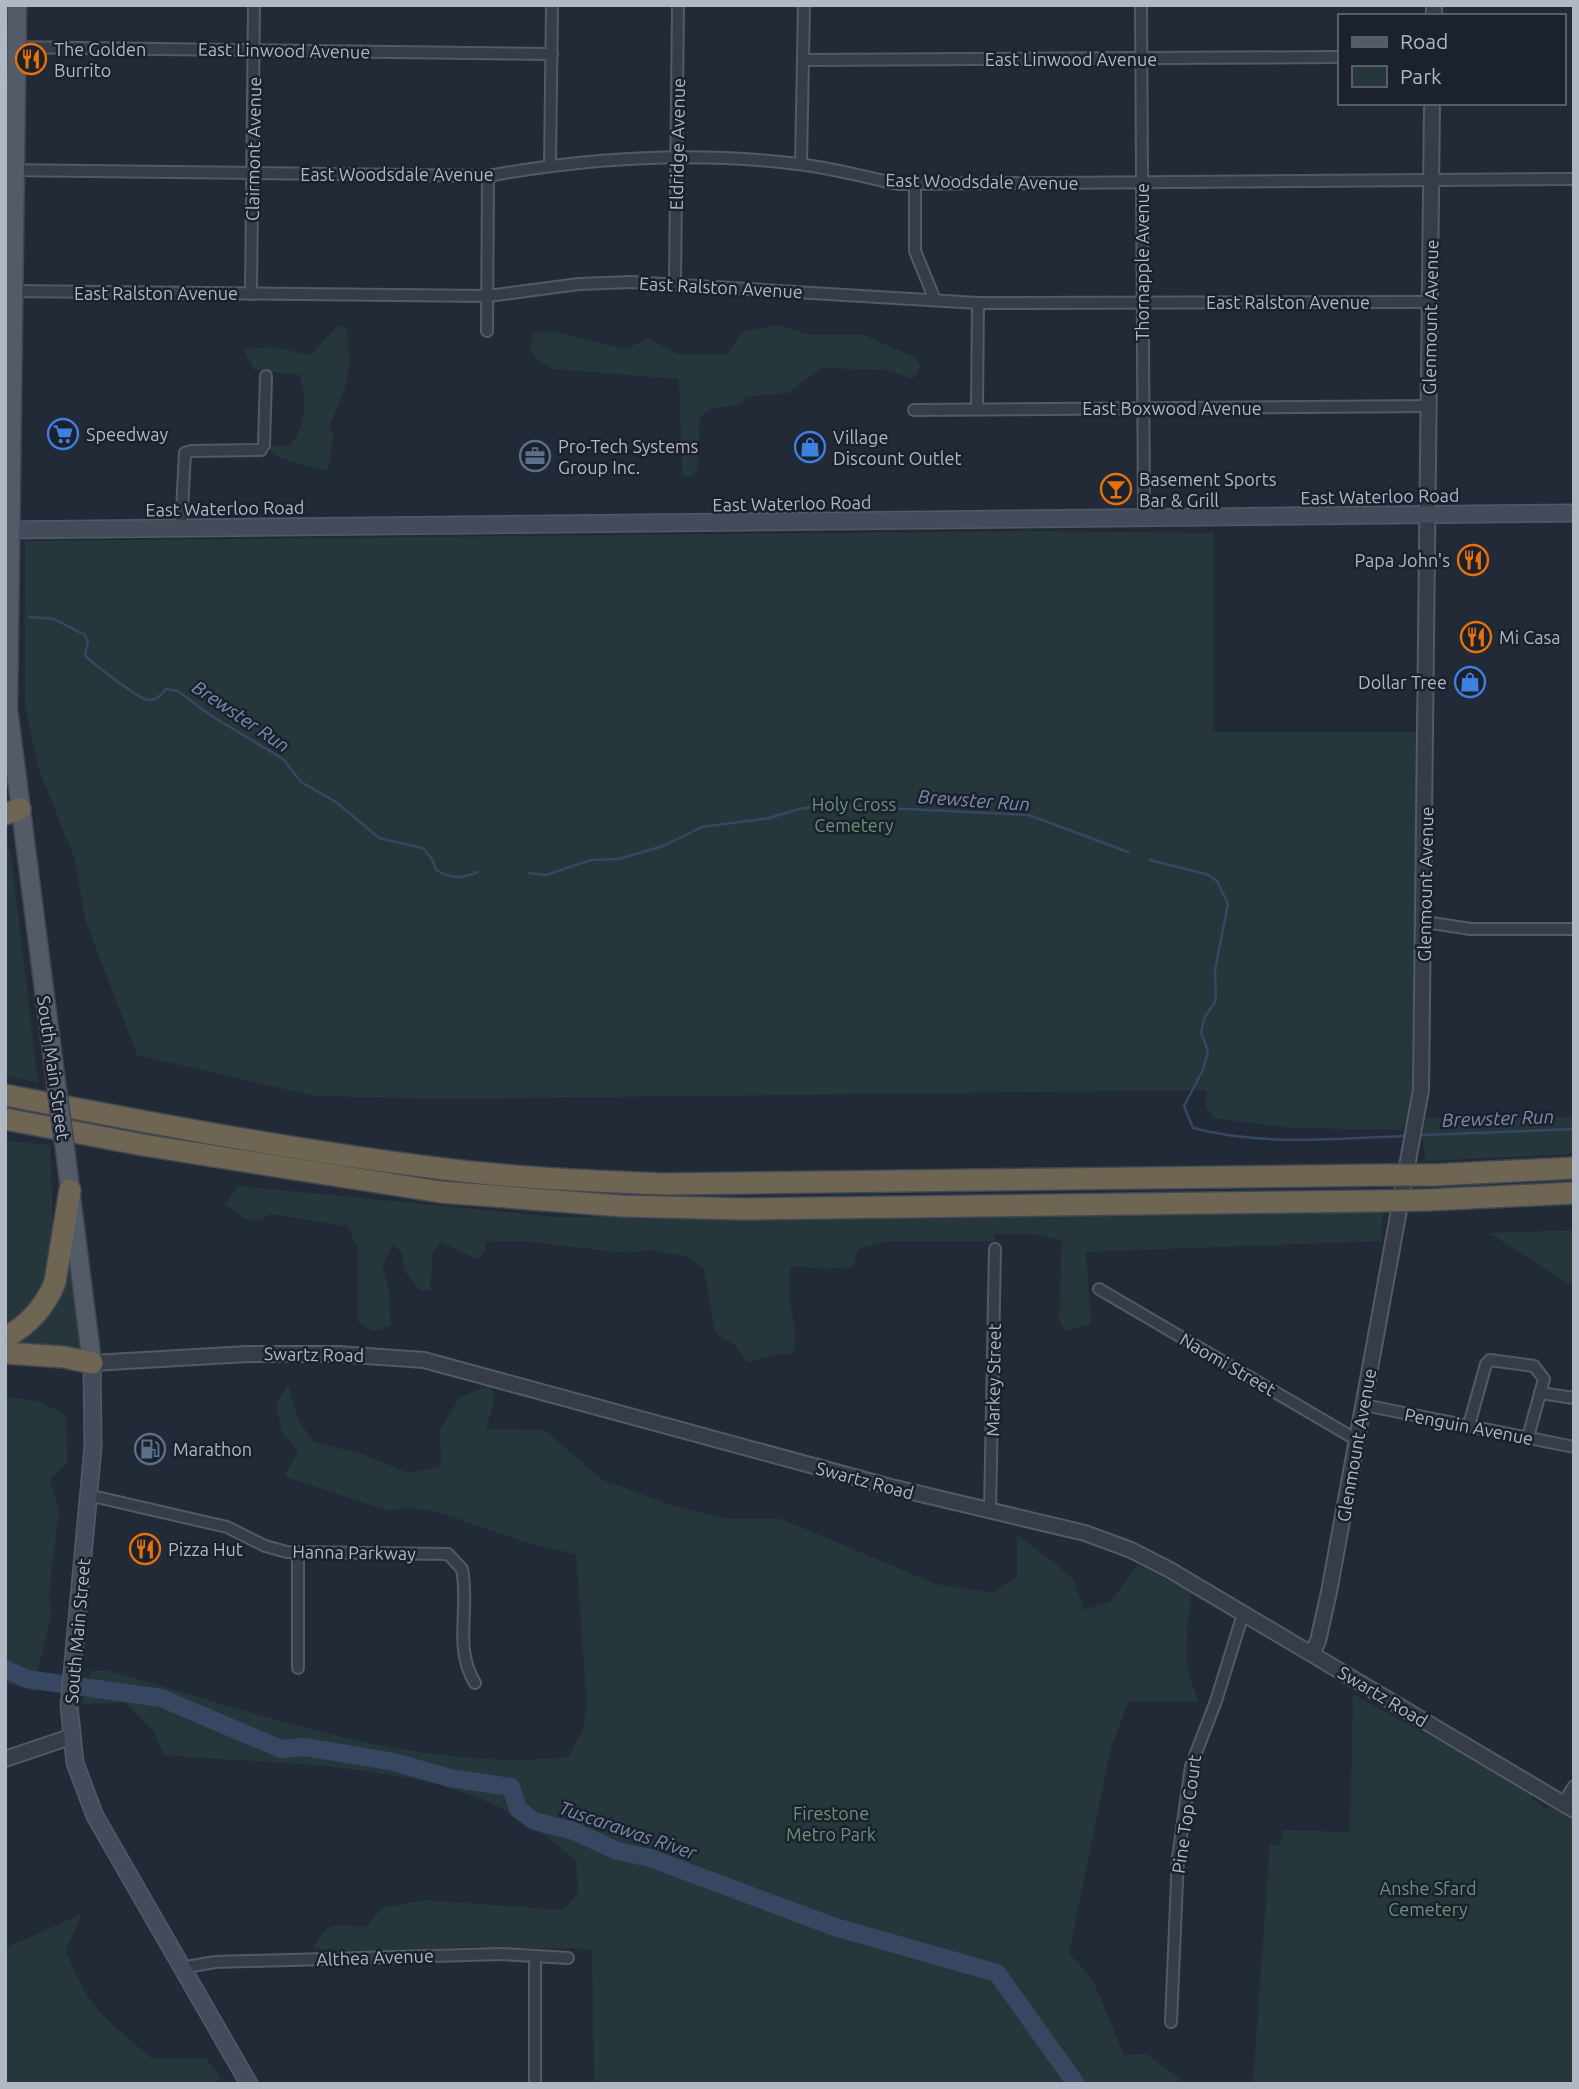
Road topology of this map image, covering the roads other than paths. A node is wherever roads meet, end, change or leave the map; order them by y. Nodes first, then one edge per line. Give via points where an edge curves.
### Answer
1 (18, 5) edge
2 (254, 5) edge
3 (552, 5) edge
4 (678, 5) edge
5 (804, 5) edge
6 (1141, 5) edge
7 (11, 47) edge
8 (254, 49) junction
9 (552, 54) junction
10 (1338, 57) edge
11 (1141, 58) junction
12 (803, 60) junction
13 (1432, 105) edge
14 (677, 155) junction
15 (801, 164) junction
16 (550, 165) junction
17 (10, 170) edge
18 (253, 173) junction
19 (488, 176) junction
20 (1574, 179) edge
21 (1432, 181) junction
22 (1142, 182) junction
23 (915, 184) junction
24 (675, 282) junction
25 (9, 291) edge
26 (251, 293) junction
27 (488, 296) junction
28 (935, 300) junction
29 (1430, 302) junction
30 (978, 303) junction
31 (1143, 303) junction
32 (487, 331) dead end
33 (266, 376) dead end
34 (1429, 406) junction
35 (978, 408) junction
36 (1144, 408) junction
37 (914, 410) dead end
38 (9, 415) edge
39 (1574, 513) edge
40 (1429, 514) junction
41 (1144, 518) junction
42 (181, 528) junction
43 (8, 530) edge
44 (10, 811) edge
45 (1425, 922) junction
46 (1568, 929) edge
47 (1574, 939) edge
48 (5, 1095) edge
49 (12, 1122) edge
50 (1574, 1168) edge
51 (70, 1190) junction
52 (1574, 1194) edge
53 (995, 1249) dead end
54 (1099, 1289) dead end
55 (5, 1339) edge
56 (5, 1353) edge
57 (5, 1363) edge
58 (92, 1363) junction
59 (1540, 1393) junction
60 (1574, 1398) edge
61 (1364, 1405) junction
62 (1469, 1425) junction
63 (1528, 1437) junction
64 (1357, 1440) junction
65 (1574, 1447) edge
66 (88, 1495) junction
67 (990, 1511) junction
68 (298, 1552) junction
69 (1243, 1614) junction
70 (1312, 1653) junction
71 (298, 1668) dead end
72 (475, 1683) dead end
73 (70, 1737) junction
74 (5, 1759) edge
75 (1574, 1786) edge
76 (1569, 1807) edge
77 (535, 1956) junction
78 (568, 1958) dead end
79 (181, 1968) junction
80 (1171, 2022) dead end
81 (249, 2084) edge
82 (535, 2084) edge

1 - 7 main road, South Main Street
2 - 8 street, Clairmont Avenue
3 - 9 street
4 - 14 street, Eldridge Avenue
5 - 12 street
6 - 11 street, Thornapple Avenue
7 - 8 street, East Linwood Avenue
7 - 17 main road, South Main Street
8 - 9 street, East Linwood Avenue
8 - 18 street, Clairmont Avenue
9 - 16 street
10 - 11 street, East Linwood Avenue
11 - 12 street, East Linwood Avenue
11 - 22 street, Thornapple Avenue
12 - 15 street
13 - 21 street, Glenmount Avenue
14 - 15 street, East Woodsdale Avenue
14 - 16 street, East Woodsdale Avenue
14 - 24 street, Eldridge Avenue
15 - 23 street, East Woodsdale Avenue
16 - 19 street, East Woodsdale Avenue
17 - 18 street, East Woodsdale Avenue
17 - 25 main road, South Main Street
18 - 19 street, East Woodsdale Avenue
18 - 26 street, Clairmont Avenue
19 - 27 street
20 - 21 street, East Woodsdale Avenue
21 - 22 street, East Woodsdale Avenue
21 - 29 street, Glenmount Avenue
22 - 23 street, East Woodsdale Avenue
22 - 31 street, Thornapple Avenue
23 - 28 street via 915,251
24 - 27 street, East Ralston Avenue via 579,284
24 - 28 street, East Ralston Avenue
25 - 26 street, East Ralston Avenue
25 - 38 main road, South Main Street
26 - 27 street, East Ralston Avenue
27 - 32 street
28 - 30 street, East Ralston Avenue
29 - 31 street, East Ralston Avenue
29 - 34 street, Glenmount Avenue
30 - 31 street, East Ralston Avenue
30 - 35 street
31 - 36 street, Thornapple Avenue
33 - 42 street via 261,450 191,451 183,457
34 - 36 street, East Boxwood Avenue
34 - 40 street, Glenmount Avenue
35 - 36 street, East Boxwood Avenue
35 - 37 street, East Boxwood Avenue
36 - 41 street, Thornapple Avenue
38 - 43 main road, South Main Street
39 - 40 main road, East Waterloo Road
40 - 41 main road, East Waterloo Road
40 - 45 street, Glenmount Avenue
41 - 42 main road, East Waterloo Road
42 - 43 main road, East Waterloo Road
43 - 44 main road, South Main Street
44 - 51 main road, South Main Street, bridge
45 - 46 street via 1471,929
45 - 61 street, Glenmount Avenue via 1417,1122
46 - 47 street
48 - 50 highway, bridge via 444,1169 666,1184 1433,1175
49 - 52 highway, bridge via 441,1192 622,1206 744,1209
51 - 55 highway via 50,1294 33,1317
51 - 58 main road, South Main Street
53 - 67 street, Markey Street
54 - 64 street, Naomi Street
56 - 58 highway
57 - 58 highway
58 - 66 main road, South Main Street via 93,1447
58 - 67 street, Swartz Road via 248,1354 424,1360
59 - 60 street
59 - 62 street via 1544,1379 1534,1366 1490,1360
59 - 63 street
61 - 62 street, Penguin Avenue
61 - 64 street, Glenmount Avenue
62 - 63 street, Penguin Avenue
63 - 65 street, Penguin Avenue
64 - 70 street, Glenmount Avenue via 1324,1618
66 - 68 street, Hanna Parkway via 227,1527 265,1546
66 - 73 main road, South Main Street
67 - 69 street, Swartz Road via 1105,1539
68 - 71 street
68 - 72 street, Hanna Parkway via 441,1553 454,1557 464,1576 463,1654
69 - 70 street, Swartz Road
69 - 80 street, Pine Top Court via 1191,1766 1178,1857
70 - 76 street, Swartz Road
73 - 74 street
73 - 79 main road, South Main Street via 95,1816
75 - 76 street
77 - 78 street, Althea Avenue
77 - 79 street, Althea Avenue via 215,1962
77 - 82 street
79 - 81 main road, South Main Street

